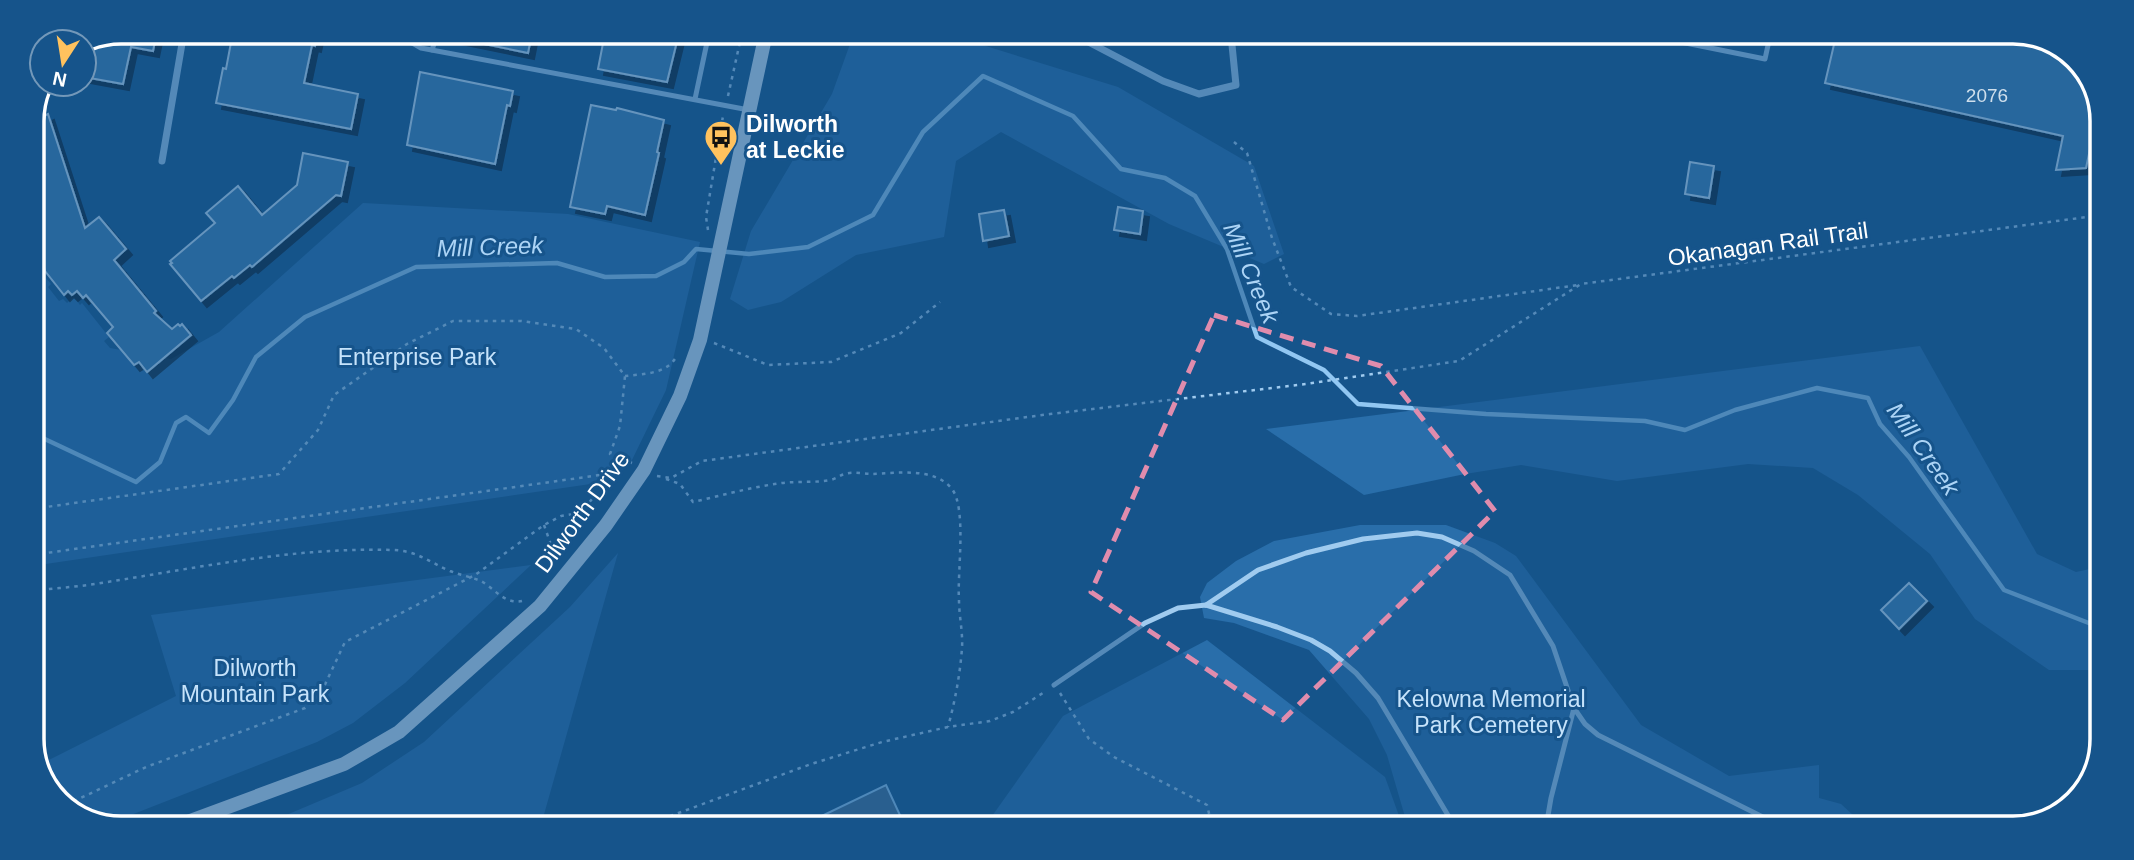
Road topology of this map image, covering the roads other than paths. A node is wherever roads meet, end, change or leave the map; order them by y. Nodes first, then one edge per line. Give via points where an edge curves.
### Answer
1 (182, 44) edge
2 (414, 44) edge
3 (434, 44) edge
4 (707, 44) edge
5 (764, 44) edge
6 (1092, 44) edge
7 (1691, 44) edge
8 (1768, 44) edge
9 (1232, 45) edge
10 (432, 50) junction
11 (695, 99) junction
12 (749, 110) junction
13 (162, 161) dead end
14 (1206, 605) junction
15 (1054, 685) road end
16 (1574, 708) junction
17 (204, 816) edge
18 (1448, 816) edge
19 (1548, 816) edge
20 (1761, 816) edge

1 - 13 street
2 - 10 lane
3 - 10 lane
4 - 11 lane
5 - 12 street, Dilworth Drive
6 - 9 street via 1199,94 1236,85
7 - 8 lane via 1765,59
10 - 11 lane
11 - 12 lane
12 - 17 street, Dilworth Drive via 716,236 718,259 700,340 680,396 644,470 606,525 540,606 400,732 344,764
14 - 15 lane via 1178,608 1145,622
14 - 16 lane via 1258,570 1306,553 1363,539 1417,533 1442,537 1510,575 1553,646
14 - 18 lane via 1311,639 1356,673 1378,698
16 - 19 lane
16 - 20 lane via 1598,735

